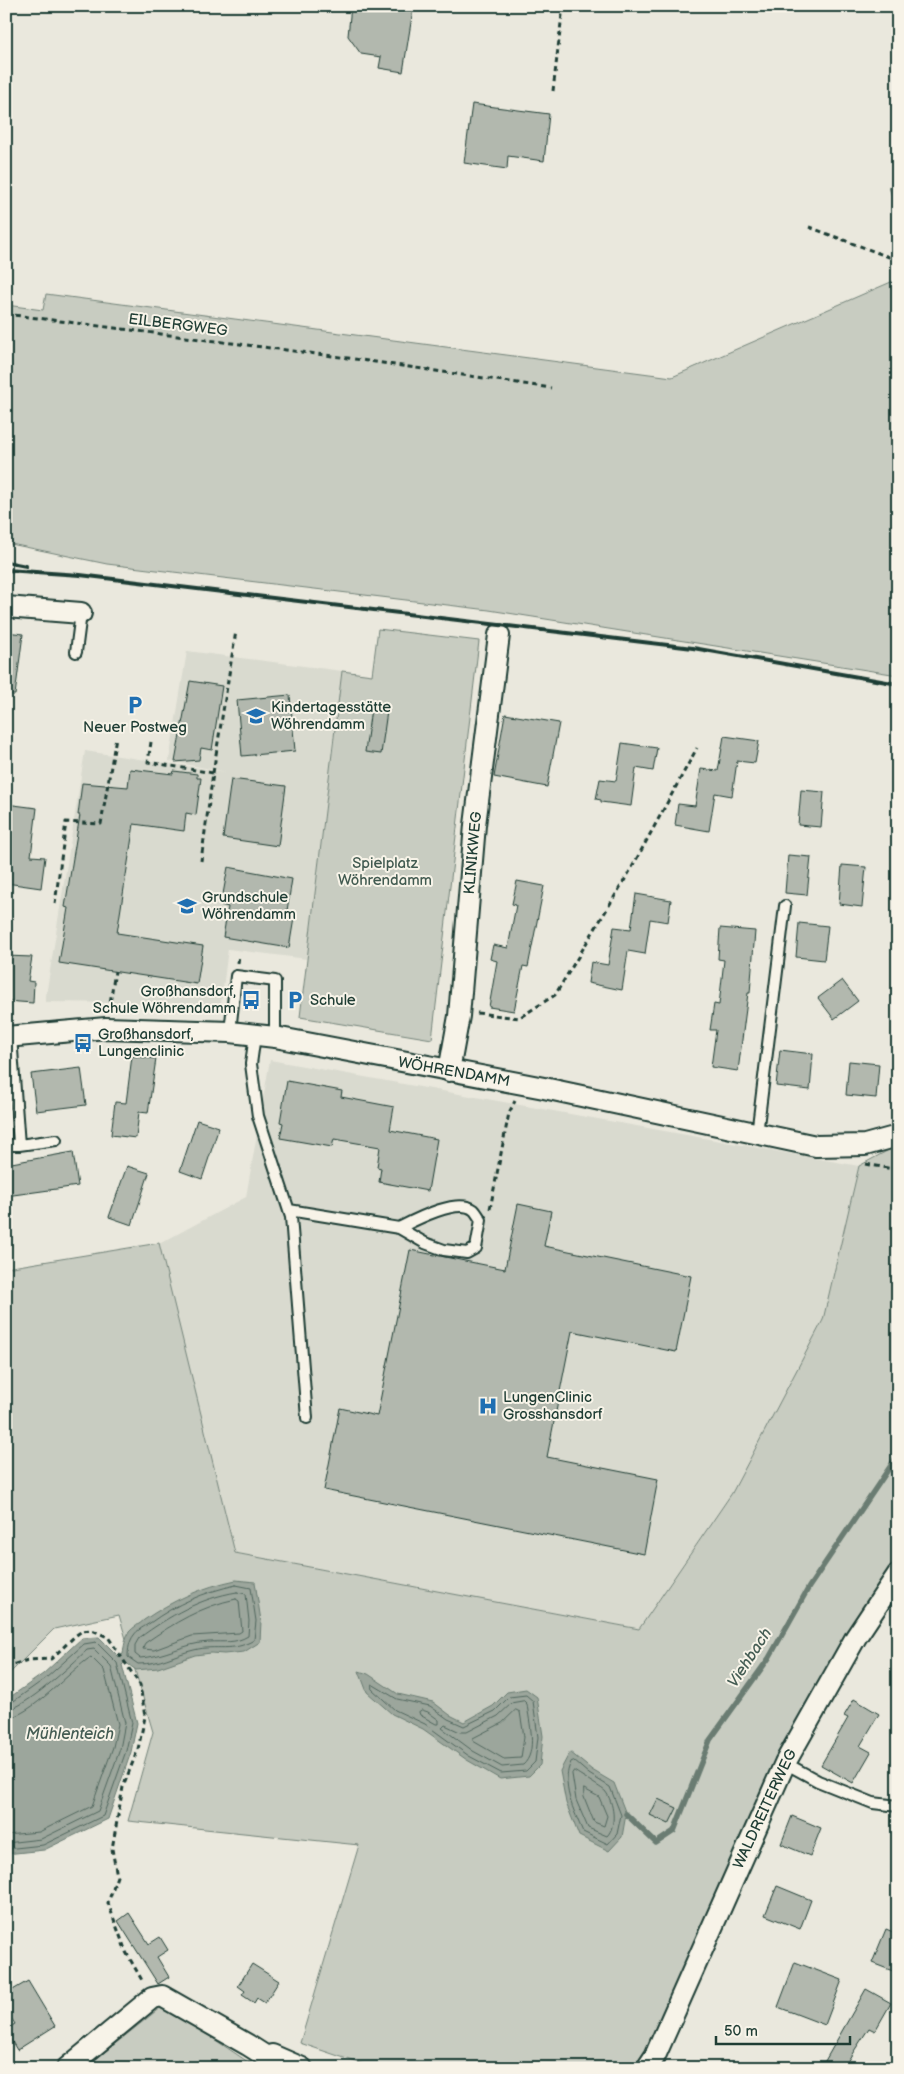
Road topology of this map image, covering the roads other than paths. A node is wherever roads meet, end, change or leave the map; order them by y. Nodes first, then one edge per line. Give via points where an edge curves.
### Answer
1 (6, 607) edge
2 (81, 613) joint
3 (499, 635) dead end
4 (76, 652) dead end
5 (785, 906) dead end
6 (230, 1032) junction
7 (255, 1035) junction
8 (8, 1036) edge
9 (275, 1037) junction
10 (449, 1071) junction
11 (757, 1134) junction
12 (898, 1136) edge
13 (56, 1140) dead end
14 (19, 1144) junction
15 (6, 1145) edge
16 (289, 1210) junction
17 (399, 1228) junction
18 (307, 1418) dead end
19 (898, 1574) edge
20 (785, 1763) junction
21 (898, 1806) edge
22 (248, 2045) junction
23 (648, 2064) edge
24 (67, 2068) edge
25 (284, 2068) edge
26 (302, 2068) edge

1 - 2 street
2 - 4 lane
3 - 10 street, KLINIKWEG via 474,825 459,1011
5 - 11 lane
6 - 7 street, WÖHRENDAMM
6 - 8 street, WÖHRENDAMM via 106,1028
6 - 9 lane via 236,976 275,981
7 - 9 street, WÖHRENDAMM
7 - 16 lane via 251,1064 258,1116
8 - 14 lane
9 - 10 street, WÖHRENDAMM
10 - 11 street, WÖHRENDAMM
11 - 12 street, WÖHRENDAMM via 816,1146 848,1147
13 - 14 lane
14 - 15 lane
16 - 17 lane
16 - 18 lane
17 - 17 lane via 444,1250 467,1253 476,1248 481,1220 474,1210 463,1206 435,1211
19 - 20 street, WALDREITERWEG via 856,1637
20 - 21 lane via 873,1804
20 - 23 street, WALDREITERWEG
22 - 24 street via 162,1996 152,1998
22 - 25 street
22 - 26 street

